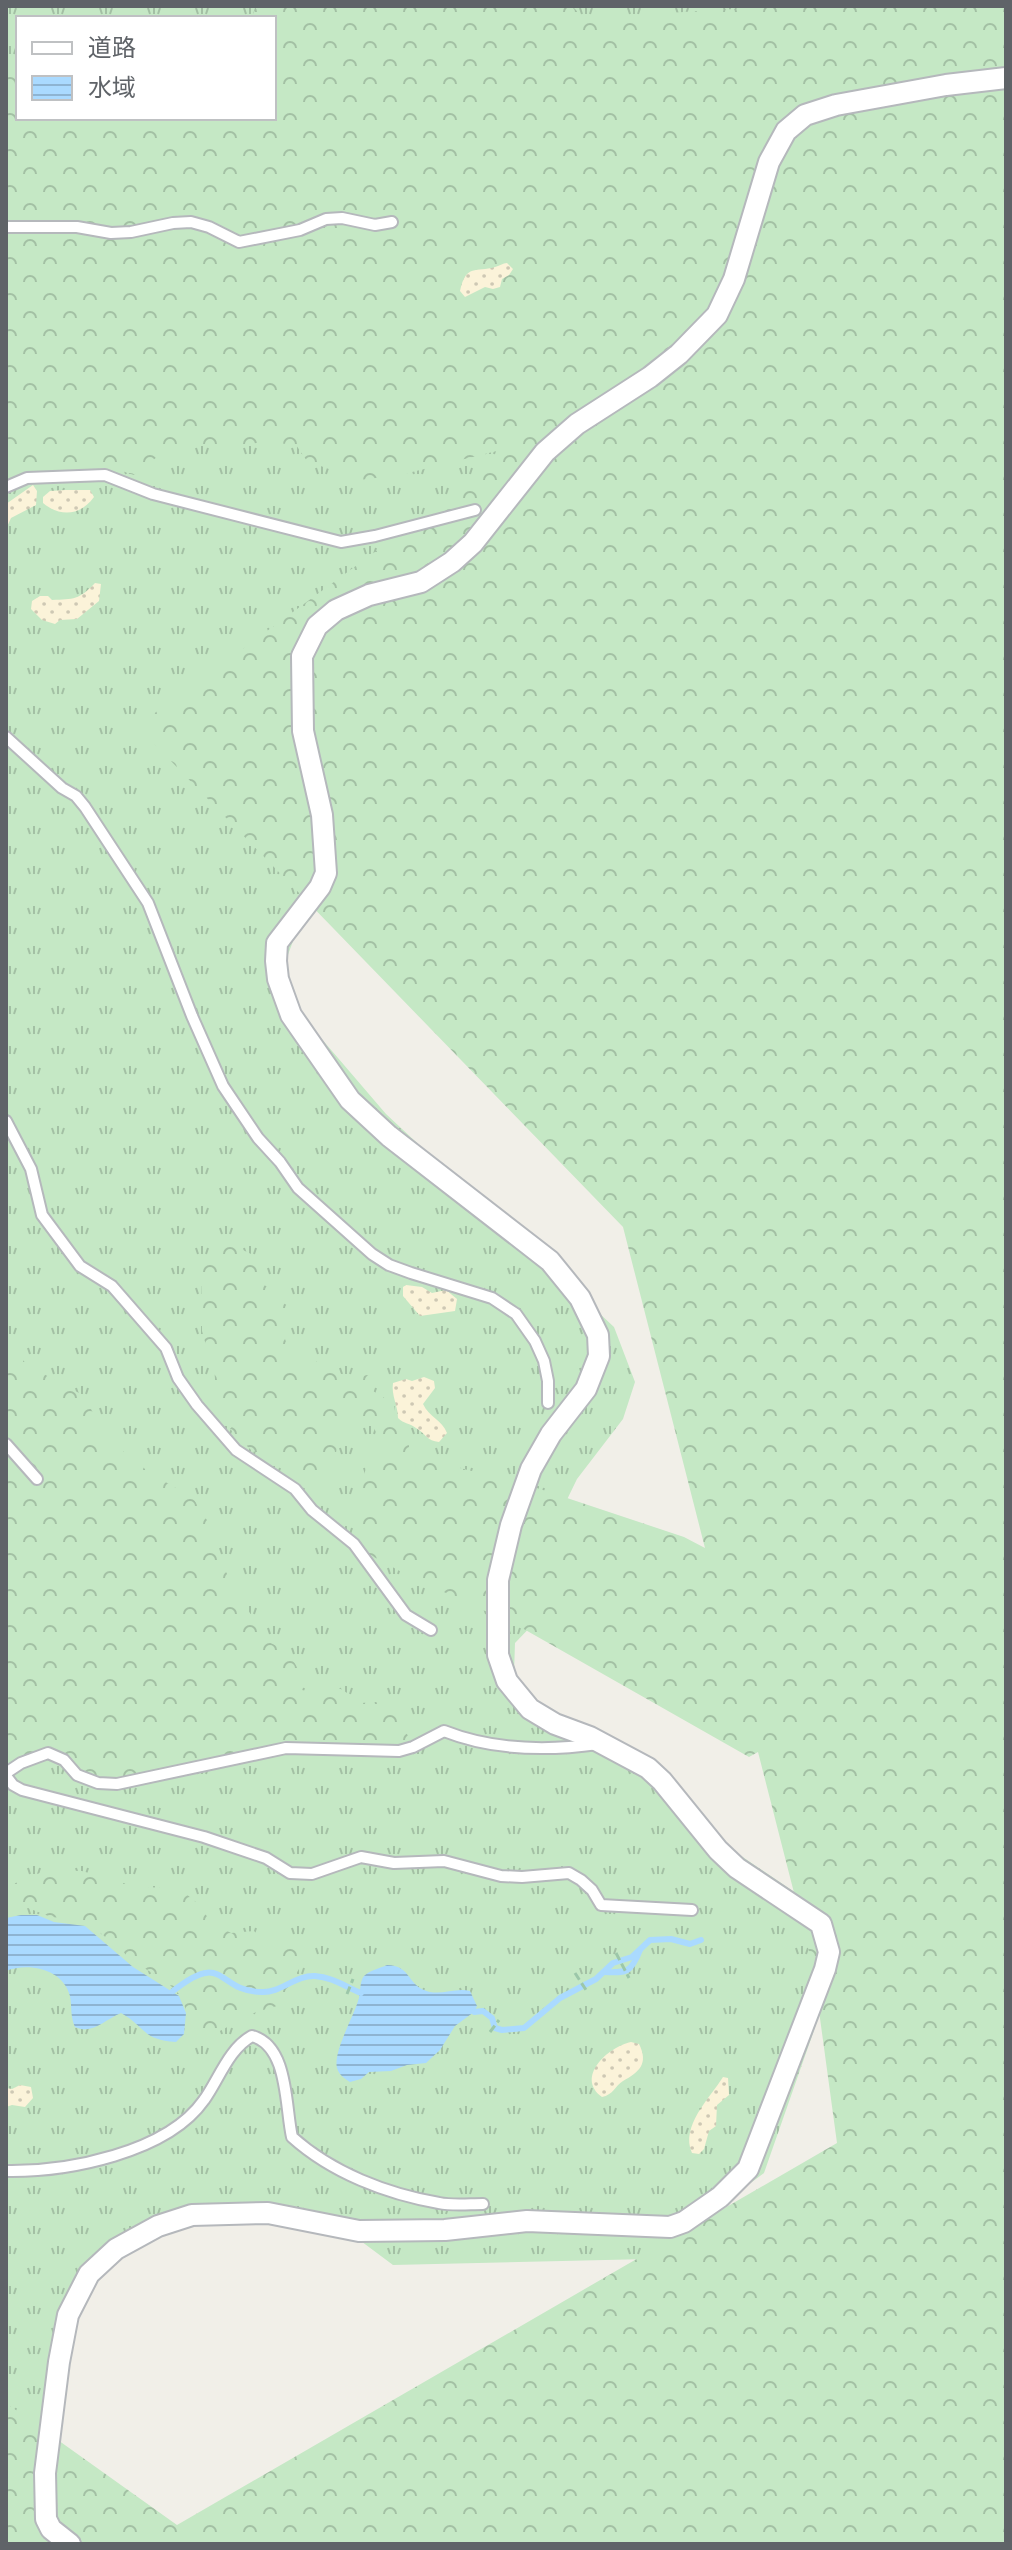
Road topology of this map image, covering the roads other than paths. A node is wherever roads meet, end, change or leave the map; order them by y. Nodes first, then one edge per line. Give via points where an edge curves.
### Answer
1 (1006, 78) edge
2 (392, 222) dead end
3 (6, 227) edge
4 (6, 487) edge
5 (475, 510) dead end
6 (6, 737) edge
7 (6, 1121) edge
8 (548, 1403) dead end
9 (6, 1444) edge
10 (37, 1479) dead end
11 (431, 1630) dead end
12 (603, 1744) junction
13 (6, 1774) edge
14 (692, 1910) dead end
15 (6, 2171) edge
16 (483, 2204) dead end
17 (70, 2544) edge

1 - 12 street via 836,105 805,115 786,131 769,162 734,279 717,315 679,354 545,452 452,562 421,582 336,610 317,626 302,656 303,731 322,815 326,873 277,943 278,979 291,1015 350,1100 550,1261 580,1298 598,1335 599,1356 586,1389 531,1469 511,1525 498,1580 498,1655 507,1681 530,1709
2 - 3 lane via 326,219 239,242 191,222 111,233 77,227
4 - 5 lane via 27,478 105,475 153,494 341,542
6 - 8 lane via 76,796 148,903 223,1086 298,1188 389,1265 492,1298 516,1314 544,1361
7 - 11 lane via 31,1169 42,1215 80,1266 112,1286 166,1348 178,1378 236,1450 295,1489 354,1544 406,1615
9 - 10 lane
12 - 13 lane via 560,1749 513,1746 444,1731 399,1751 286,1748 117,1784 77,1775 64,1760 48,1753
12 - 17 street via 648,1768 718,1850 821,1924 826,1937 825,1969 748,2169 720,2197 670,2227 527,2221 445,2230 359,2231 268,2213 192,2215 116,2249 89,2274 68,2315 59,2362 45,2473 46,2519
13 - 14 lane via 22,1790 204,1837 266,1858 290,1873 312,1874 361,1857 394,1863 444,1861 501,1876 569,1873 592,1890 601,1905
15 - 16 lane via 98,2159 164,2136 203,2102 244,2040 252,2036 267,2042 273,2053 284,2079 292,2137 308,2151 385,2189 441,2204

